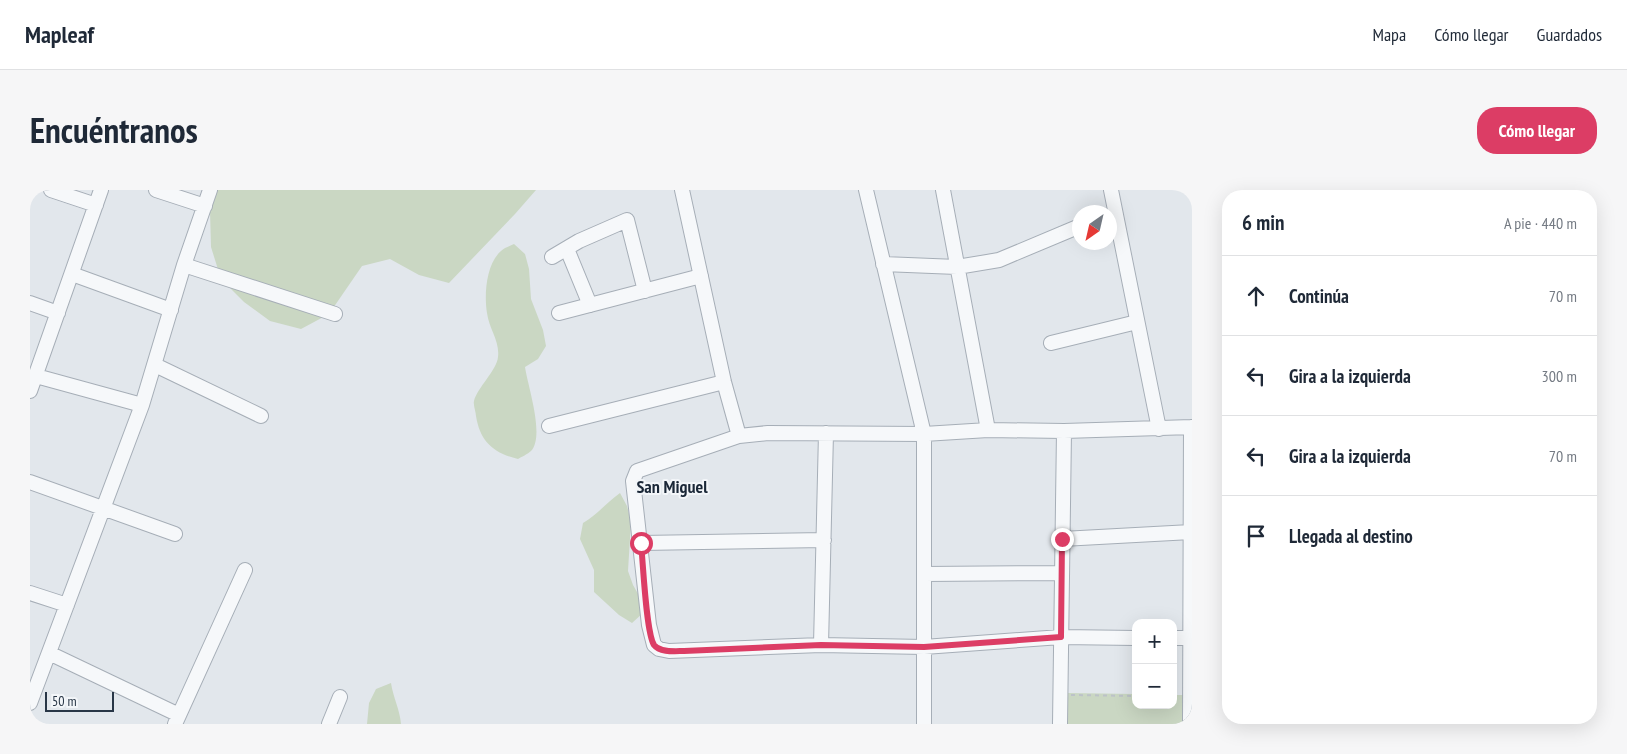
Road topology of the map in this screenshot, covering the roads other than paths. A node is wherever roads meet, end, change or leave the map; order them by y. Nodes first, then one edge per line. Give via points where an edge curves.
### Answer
1 (51, 190) edge
2 (101, 190) edge
3 (156, 190) edge
4 (210, 190) edge
5 (682, 190) edge
6 (866, 190) edge
7 (943, 190) edge
8 (1111, 190) edge
9 (96, 205) junction
10 (1112, 205) edge
11 (204, 206) junction
12 (1072, 229) edge
13 (1117, 237) edge
14 (567, 249) junction
15 (552, 257) dead end
16 (883, 264) junction
17 (184, 265) junction
18 (957, 267) junction
19 (72, 274) junction
20 (701, 276) junction
21 (645, 291) junction
22 (30, 303) edge
23 (590, 305) junction
24 (171, 310) junction
25 (58, 313) junction
26 (559, 313) dead end
27 (335, 314) dead end
28 (1137, 322) junction
29 (1051, 343) dead end
30 (155, 365) junction
31 (36, 376) junction
32 (724, 382) junction
33 (30, 391) edge
34 (142, 405) junction
35 (261, 416) dead end
36 (549, 426) dead end
37 (1192, 427) edge
38 (1159, 429) junction
39 (988, 430) junction
40 (1064, 431) junction
41 (826, 433) junction
42 (924, 434) junction
43 (739, 436) junction
44 (30, 482) edge
45 (104, 508) junction
46 (1191, 532) junction
47 (175, 534) dead end
48 (1062, 539) junction
49 (824, 540) junction
50 (641, 543) junction
51 (244, 570) dead end
52 (1062, 573) junction
53 (924, 574) junction
54 (30, 593) edge
55 (67, 605) junction
56 (1061, 637) junction
57 (1132, 638) edge
58 (1177, 638) edge
59 (1190, 638) junction
60 (821, 645) junction
61 (924, 647) junction
62 (49, 653) junction
63 (340, 697) dead end
64 (30, 703) edge
65 (177, 719) edge
66 (329, 724) edge
67 (924, 724) edge
68 (1060, 724) edge
69 (1190, 724) edge

1 - 9 street
2 - 9 street
3 - 11 street
4 - 11 street
5 - 20 street
6 - 16 street
7 - 18 street
8 - 10 street
9 - 19 street
11 - 17 street
12 - 18 street via 999,260
13 - 28 street
14 - 15 street
14 - 21 street via 627,220
14 - 23 street
16 - 18 street
16 - 42 street
17 - 24 street
17 - 27 street
18 - 39 street
19 - 24 street
19 - 25 street
20 - 21 street
20 - 32 street
21 - 23 street
22 - 25 street
23 - 26 street
24 - 30 street
25 - 31 street
28 - 29 street
28 - 38 street
30 - 34 street
30 - 35 street
31 - 33 street
31 - 34 street
32 - 36 street
32 - 43 street
34 - 45 street
37 - 38 street
37 - 46 street
38 - 40 street
39 - 40 street
39 - 42 street
40 - 48 street
41 - 42 street
41 - 43 street
41 - 49 street
42 - 53 street
43 - 50 street via 637,471 633,481
44 - 45 street
45 - 47 street
45 - 55 street
46 - 48 street
46 - 59 street
48 - 52 street
49 - 50 street
49 - 60 street
50 - 60 street via 649,625 654,645 659,649 684,651
51 - 65 street
52 - 53 street
52 - 56 street
53 - 61 street
54 - 55 street
55 - 62 street
56 - 57 street
56 - 61 street
56 - 68 street
58 - 59 street
59 - 69 street
60 - 61 street
61 - 67 street
62 - 64 street
62 - 65 street
63 - 66 street

